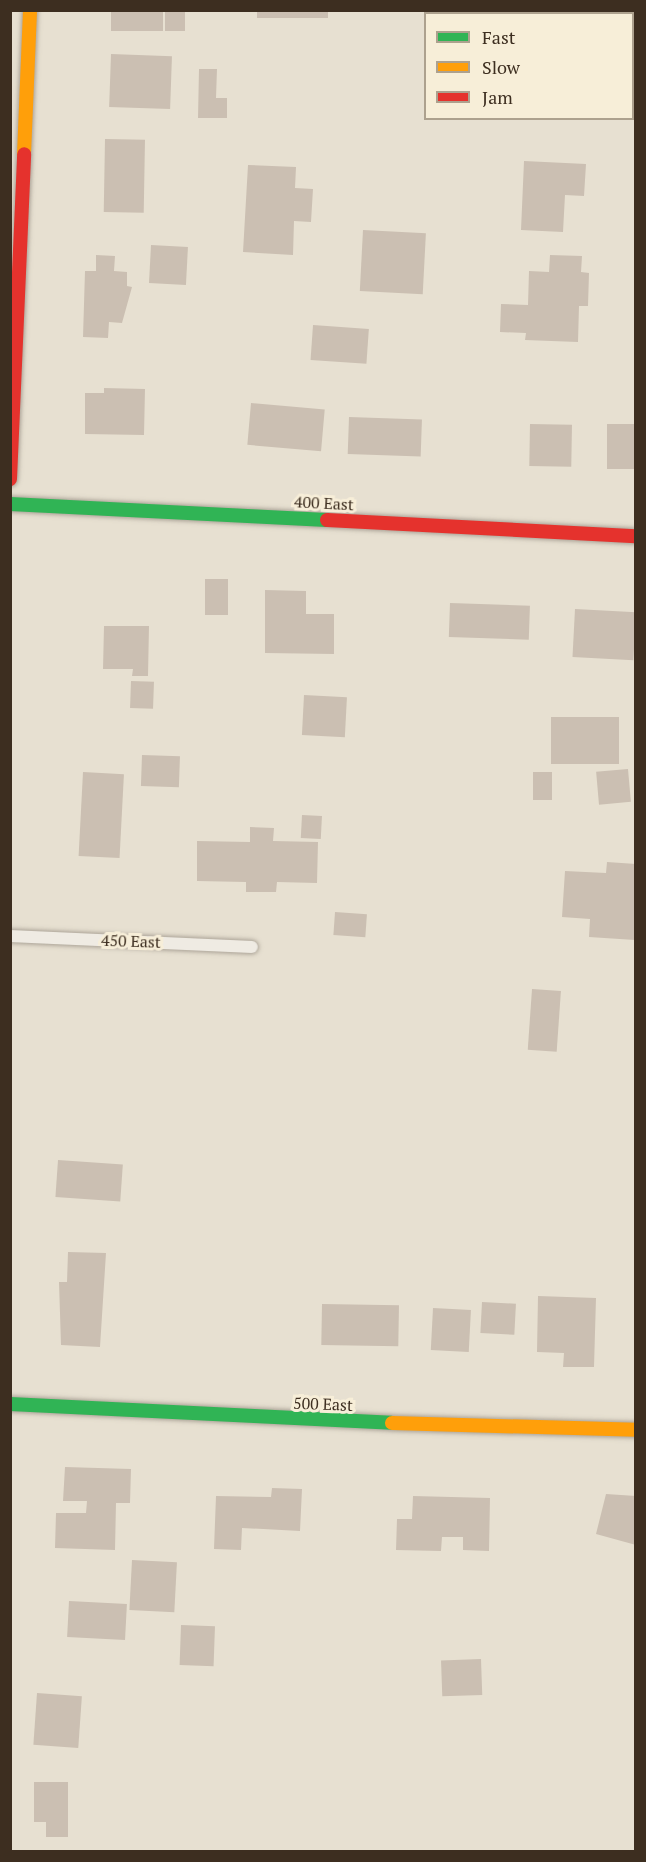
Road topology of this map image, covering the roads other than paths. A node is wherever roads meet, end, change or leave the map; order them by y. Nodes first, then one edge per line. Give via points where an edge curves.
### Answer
1 (30, 10) edge
2 (10, 479) edge
3 (10, 504) edge
4 (636, 536) edge
5 (10, 936) edge
6 (252, 947) dead end
7 (10, 1404) edge
8 (636, 1430) edge

1 - 2 street
3 - 4 street, 400 East
5 - 6 lane, 450 East
7 - 8 street, 500 East via 198,1417

